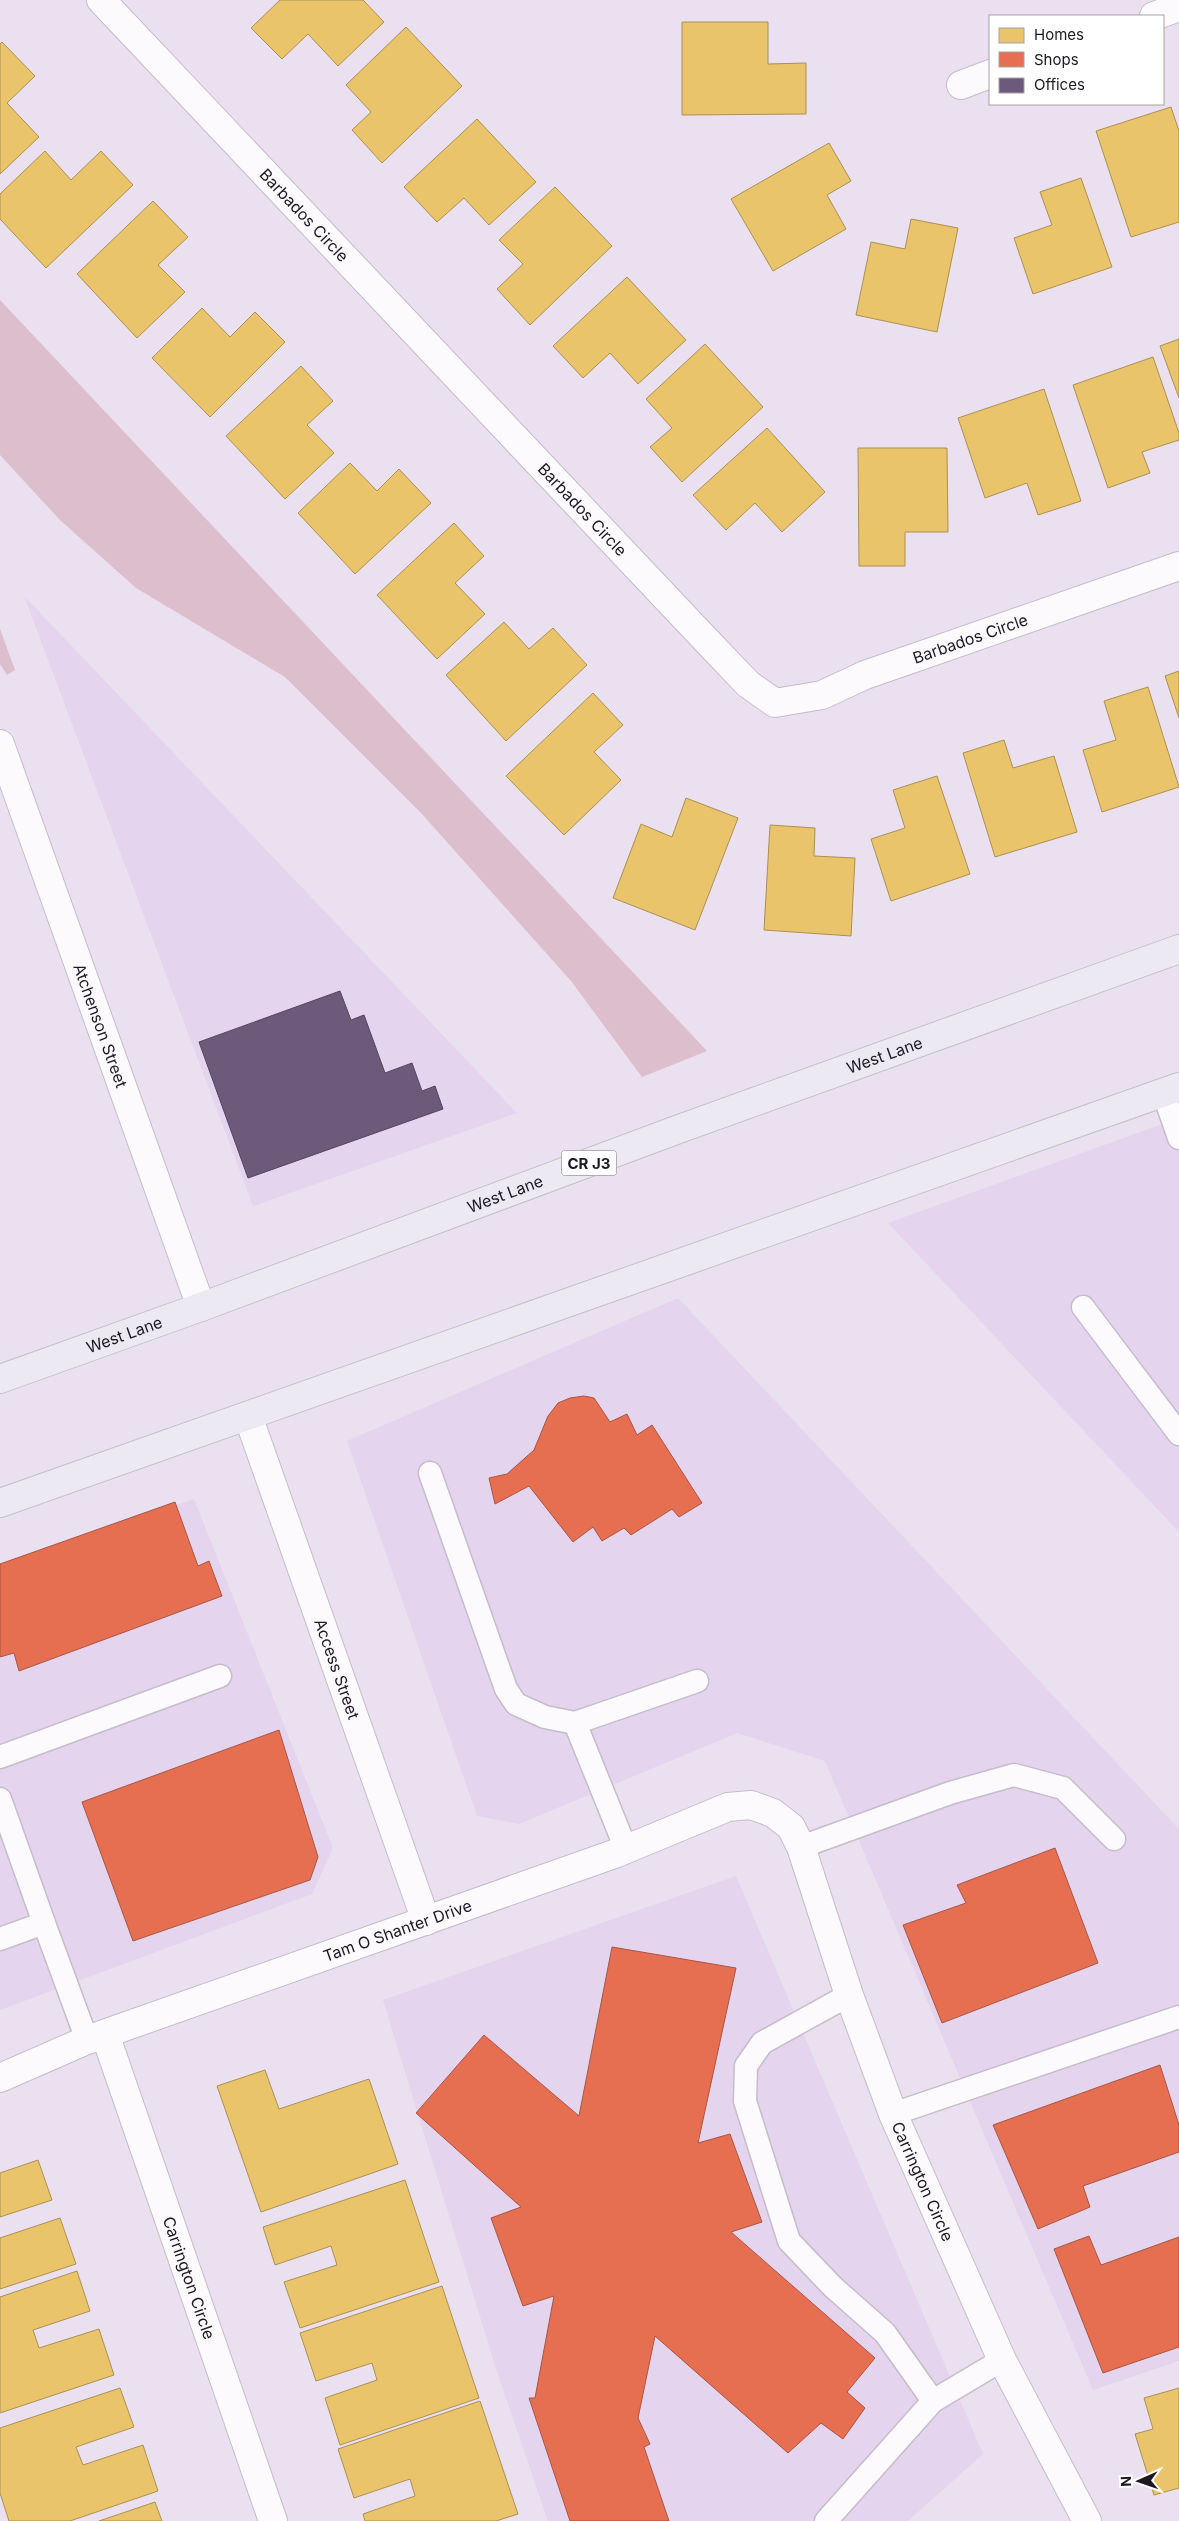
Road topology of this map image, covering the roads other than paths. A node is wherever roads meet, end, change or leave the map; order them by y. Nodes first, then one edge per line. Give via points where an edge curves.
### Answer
1 (101, 0) edge
2 (1179, 7) edge
3 (1157, 15) edge
4 (989, 74) edge
5 (960, 85) dead end
6 (1179, 566) edge
7 (0, 744) edge
8 (1179, 949) edge
9 (1171, 1089) edge
10 (1179, 1138) edge
11 (201, 1307) junction
12 (1083, 1308) dead end
13 (0, 1379) edge
14 (248, 1416) junction
15 (1179, 1434) edge
16 (430, 1473) dead end
17 (0, 1503) edge
18 (220, 1676) dead end
19 (697, 1680) dead end
20 (575, 1723) junction
21 (0, 1757) edge
22 (0, 1799) edge
23 (796, 1837) junction
24 (1114, 1839) dead end
25 (626, 1849) junction
26 (426, 1921) junction
27 (44, 1923) junction
28 (0, 1939) edge
29 (849, 1995) junction
30 (1179, 2017) edge
31 (96, 2037) junction
32 (0, 2078) edge
33 (894, 2114) junction
34 (1002, 2360) junction
35 (933, 2401) junction
36 (273, 2521) edge
37 (826, 2521) edge
38 (1087, 2521) edge

1 - 6 street, Barbados Circle via 748,684 775,702 822,695 865,675
2 - 3 street
4 - 5 street
7 - 11 street, Atchenson Street
8 - 11 main road, West Lane / CR J3 via 679,1129
9 - 10 lane
9 - 14 main road
11 - 13 main road, West Lane / CR J3
12 - 15 lane
14 - 17 main road
14 - 26 street, Access Street
16 - 20 lane via 506,1690 516,1704 545,1717
18 - 21 lane
19 - 20 lane
20 - 25 lane
22 - 27 lane
23 - 24 lane via 1014,1775 1063,1788
23 - 25 street, Tam O Shanter Drive via 773,1813 751,1805 728,1807
23 - 29 street, Carrington Circle
25 - 26 street, Tam O Shanter Drive
26 - 31 street, Tam O Shanter Drive
27 - 28 lane
27 - 31 lane
29 - 33 street, Carrington Circle
29 - 35 lane via 762,2043 746,2066 745,2101 789,2241 834,2288 885,2333
30 - 33 lane
31 - 32 street, Tam O Shanter Drive
31 - 36 street, Carrington Circle
33 - 34 street, Carrington Circle
34 - 35 lane
34 - 38 street, Carrington Circle
35 - 37 lane

